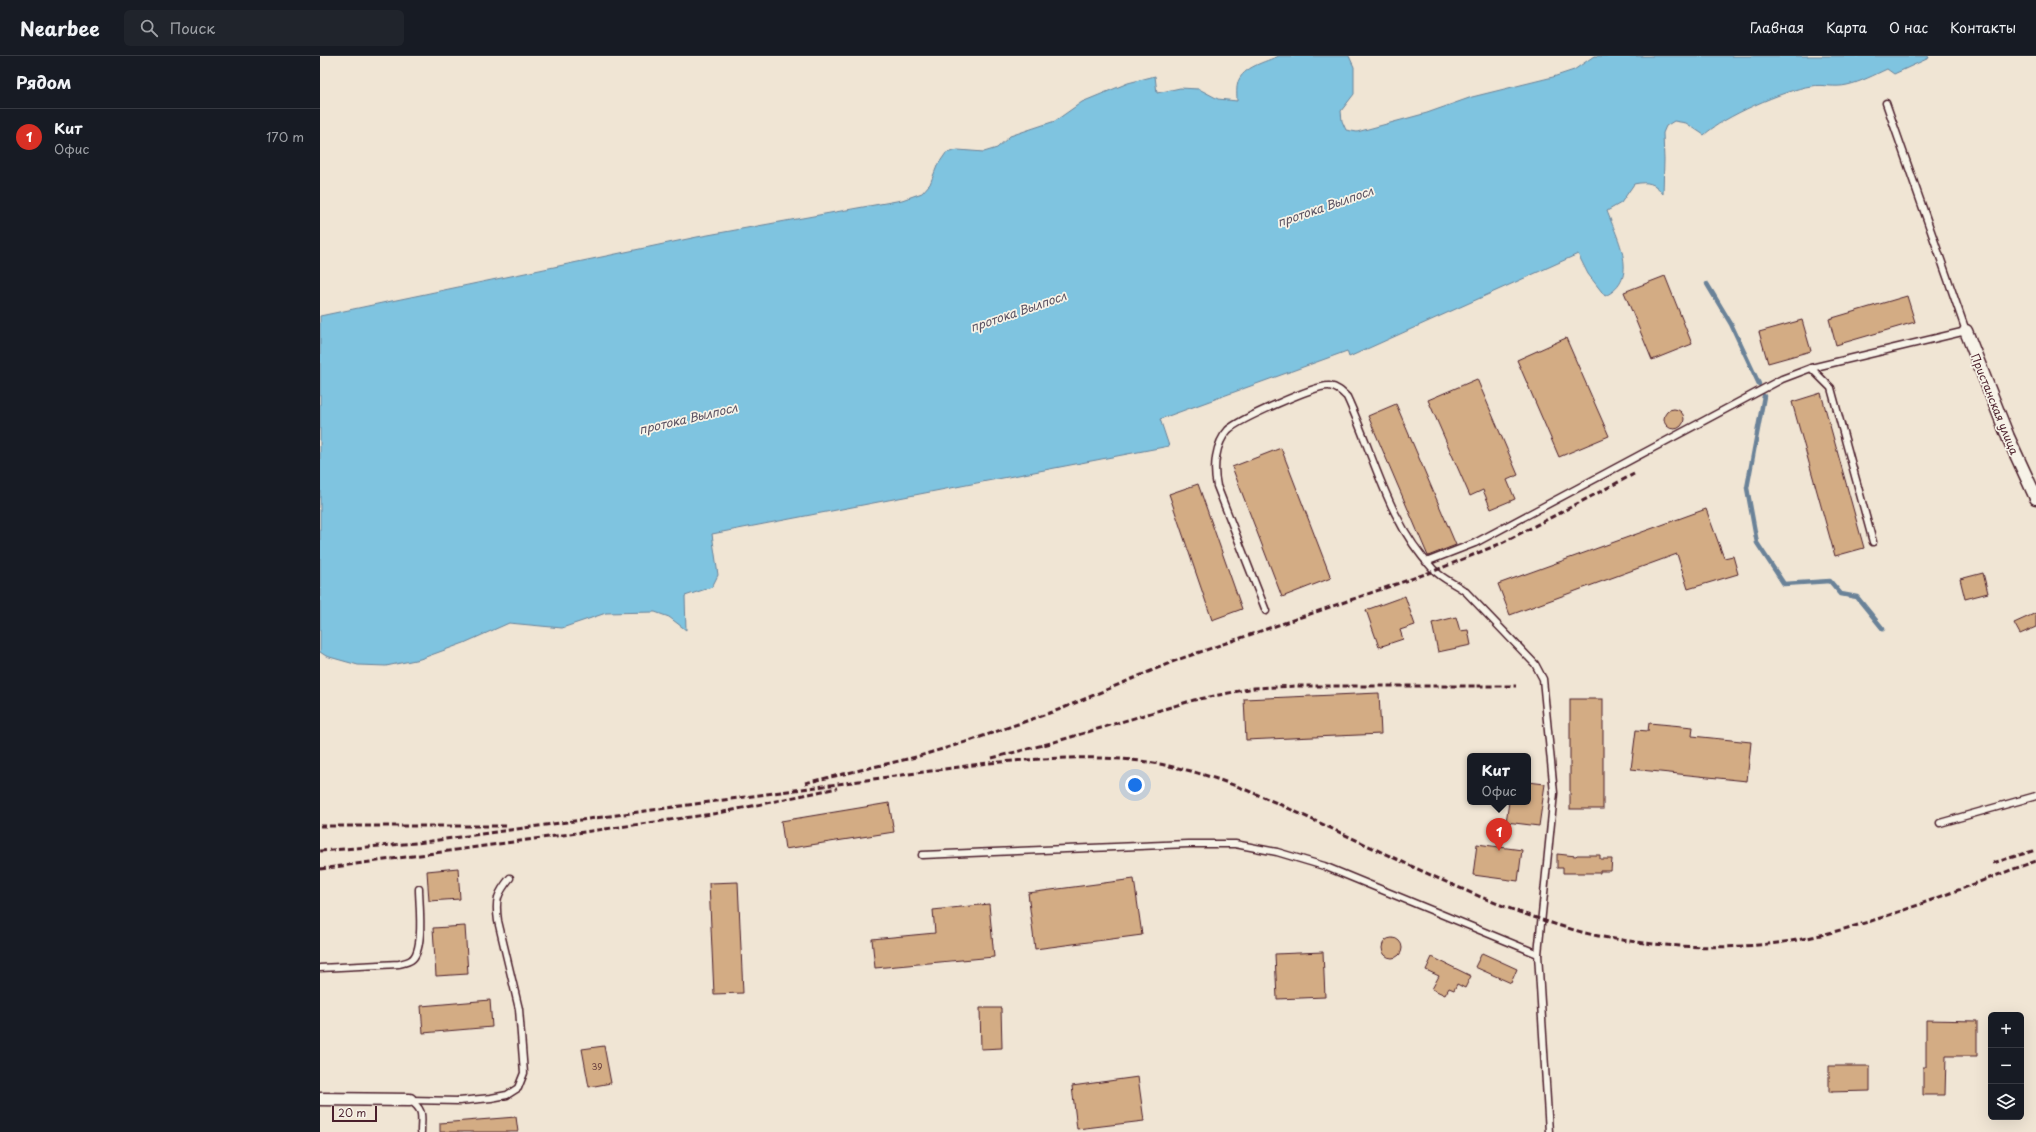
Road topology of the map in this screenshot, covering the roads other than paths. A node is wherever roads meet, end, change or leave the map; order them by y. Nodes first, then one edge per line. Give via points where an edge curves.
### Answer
1 (1886, 103) dead end
2 (1966, 331) junction
3 (1811, 368) junction
4 (2036, 498) edge
5 (1873, 542) dead end
6 (1426, 562) junction
7 (1266, 611) dead end
8 (2036, 796) edge
9 (1940, 823) dead end
10 (922, 855) dead end
11 (510, 878) dead end
12 (419, 889) dead end
13 (1538, 954) junction
14 (320, 968) edge
15 (320, 1099) edge
16 (410, 1100) junction
17 (421, 1132) edge
18 (1549, 1132) edge

1 - 2 lane
2 - 3 lane
2 - 4 street, Пристанская улица via 2008,437
3 - 5 lane via 1831,388
3 - 6 lane via 1782,379 1475,543
6 - 7 lane via 1408,538 1392,508 1347,397 1339,389 1330,386 1317,388 1235,425 1221,440 1218,453 1215,475 1217,486
6 - 13 lane via 1442,578 1466,592 1535,664 1543,678 1554,793
8 - 9 lane
10 - 13 lane via 1235,844 1277,852 1324,866
11 - 16 lane via 498,892 496,907 519,1009 524,1073 518,1088 508,1095 491,1098 459,1101
12 - 14 lane via 420,941 411,960 399,964
13 - 18 lane
15 - 16 street
16 - 17 lane via 422,1112

